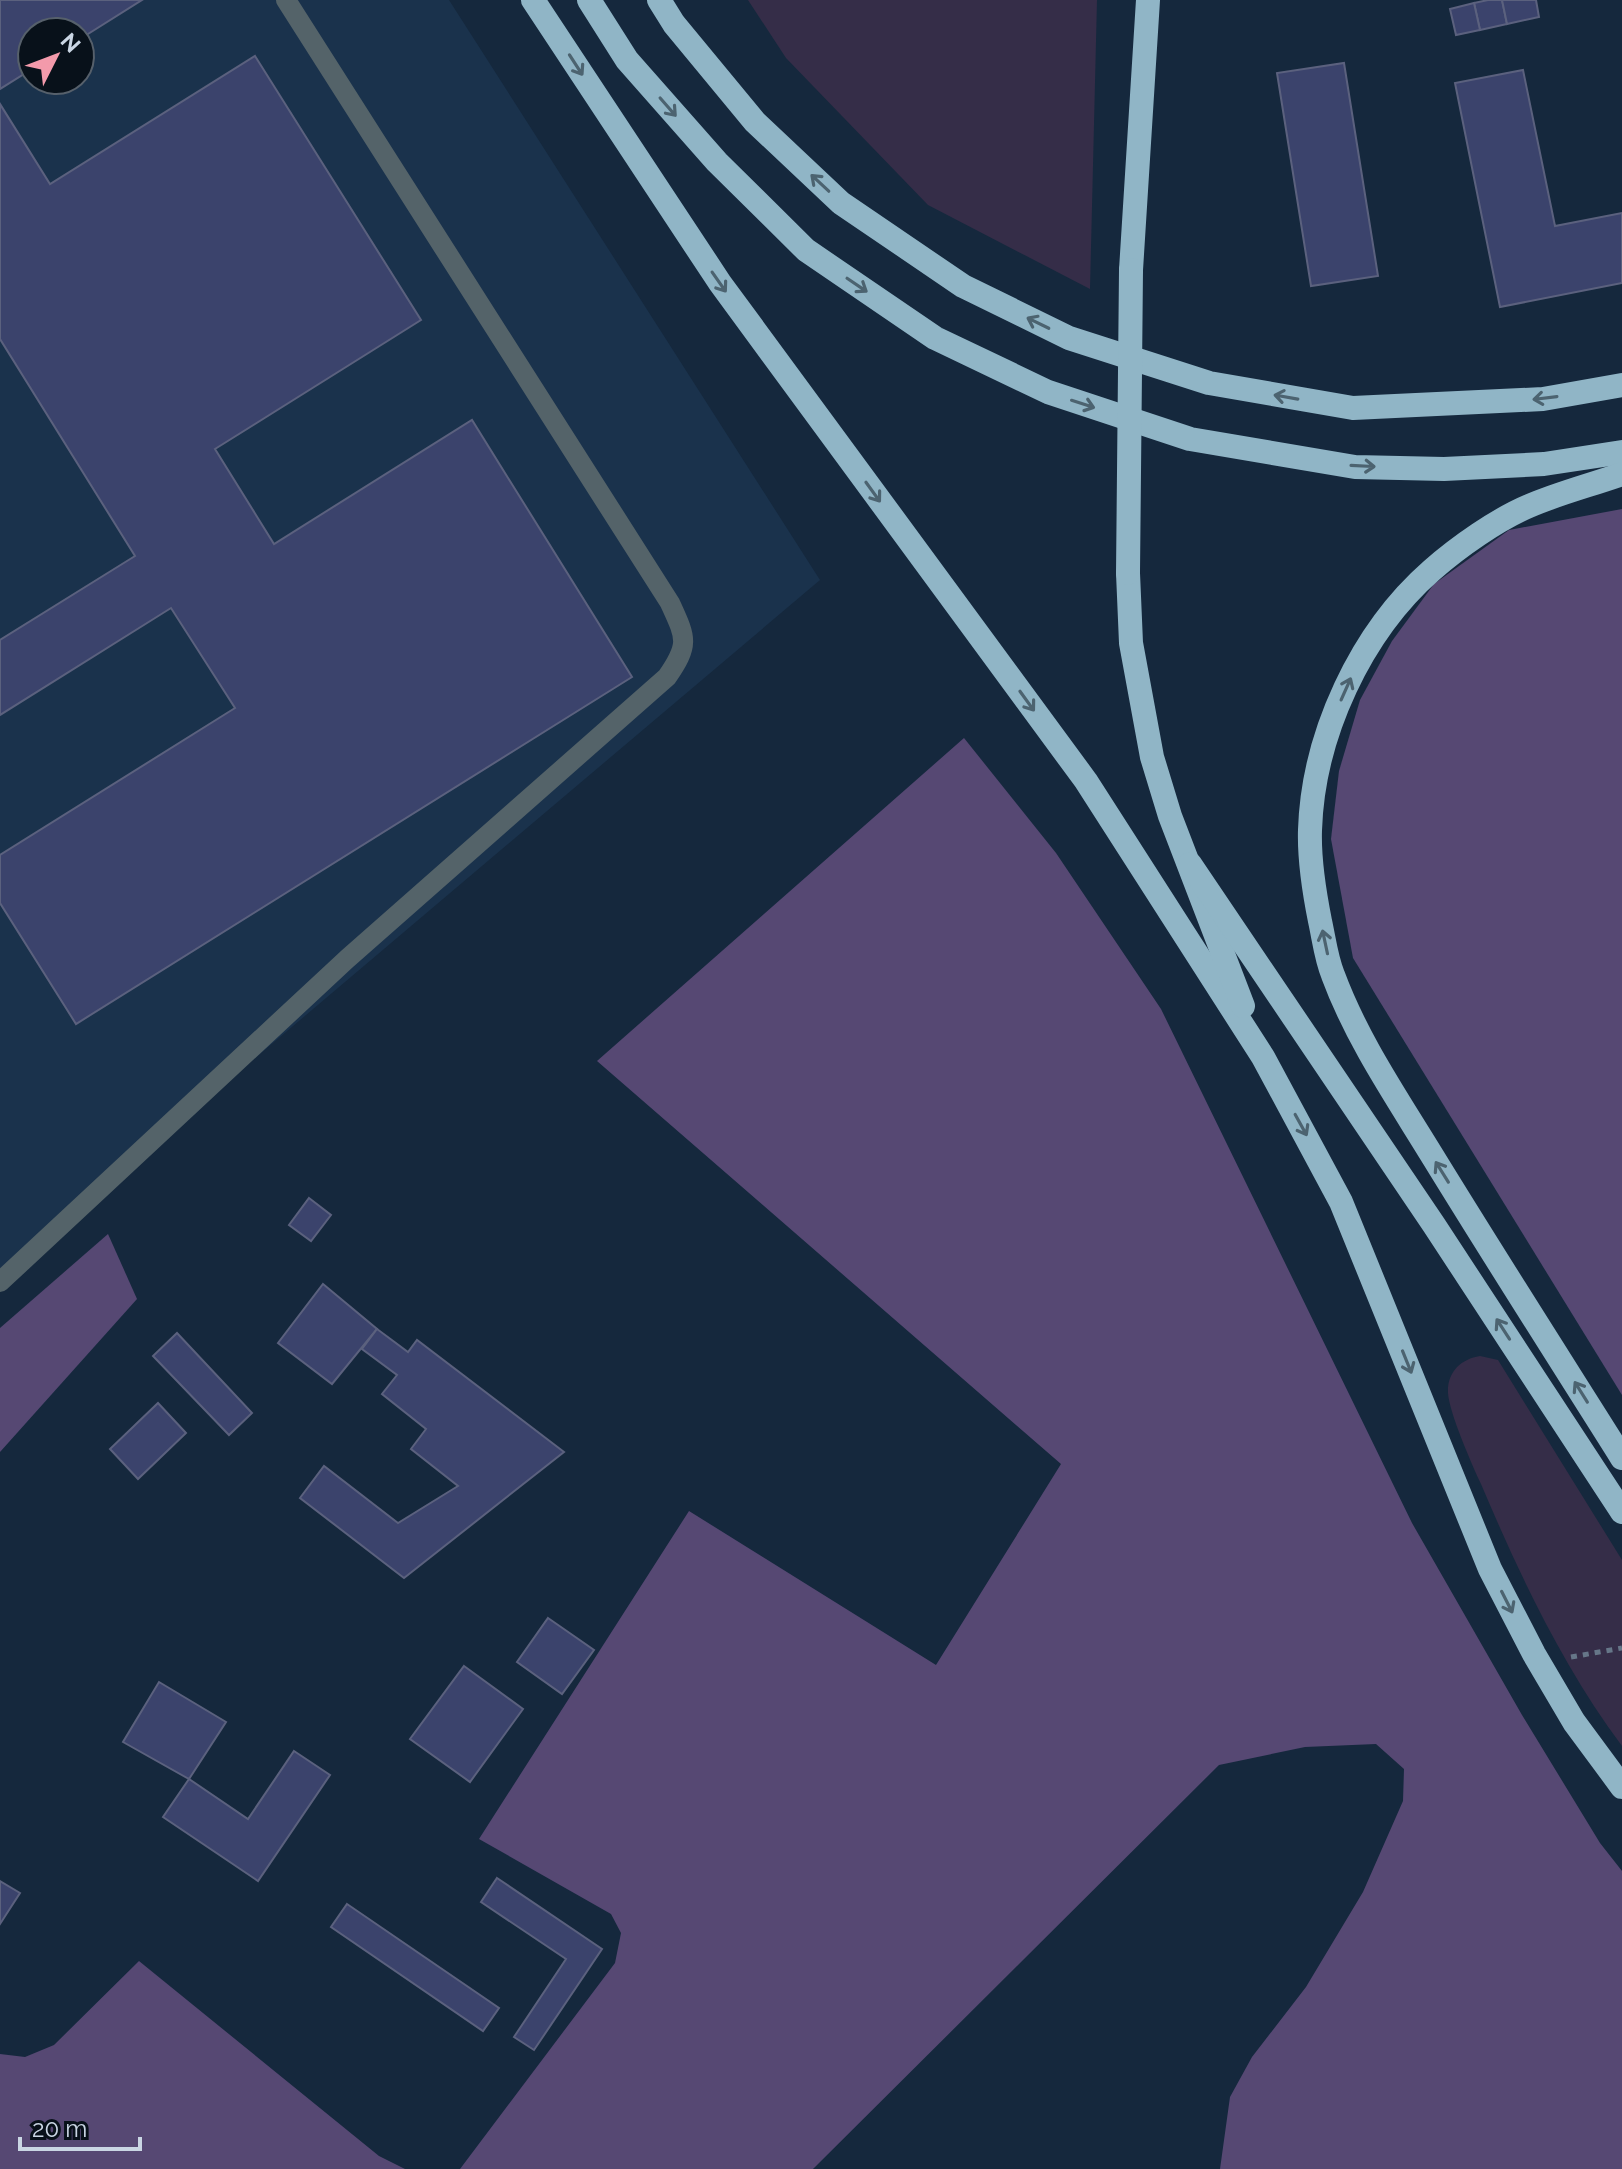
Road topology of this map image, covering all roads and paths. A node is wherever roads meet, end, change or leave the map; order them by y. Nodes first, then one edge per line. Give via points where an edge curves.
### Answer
1 (286, 0) edge
2 (533, 0) edge
3 (589, 0) edge
4 (659, 0) edge
5 (1148, 0) edge
6 (1622, 385) edge
7 (1622, 452) edge
8 (1622, 474) edge
9 (1190, 864) junction
10 (1263, 1057) junction
11 (0, 1282) edge
12 (1622, 1458) edge
13 (1622, 1512) edge
14 (1622, 1648) edge
15 (1534, 1654) junction
16 (1622, 1787) edge

1 - 11 street via 670,603 684,633 683,655 667,677 347,959
2 -> 10 highway via 720,283 1086,781
3 -> 7 highway via 627,60 717,162 806,250 935,338 1048,392 1190,439 1355,467 1544,464
6 -> 4 highway via 1543,399 1353,408 1209,383 1069,338 963,286 841,203 755,122
5 - 9 highway, bridge via 1131,270 1131,643 1149,743
12 -> 8 highway via 1350,1016 1331,971 1321,925 1310,829 1330,725 1356,667 1389,616 1431,570 1527,506
9 - 10 highway
13 -> 9 highway
10 -> 15 highway via 1341,1202 1490,1569
14 - 15 path via 1588,1656
15 - 16 highway via 1574,1722

